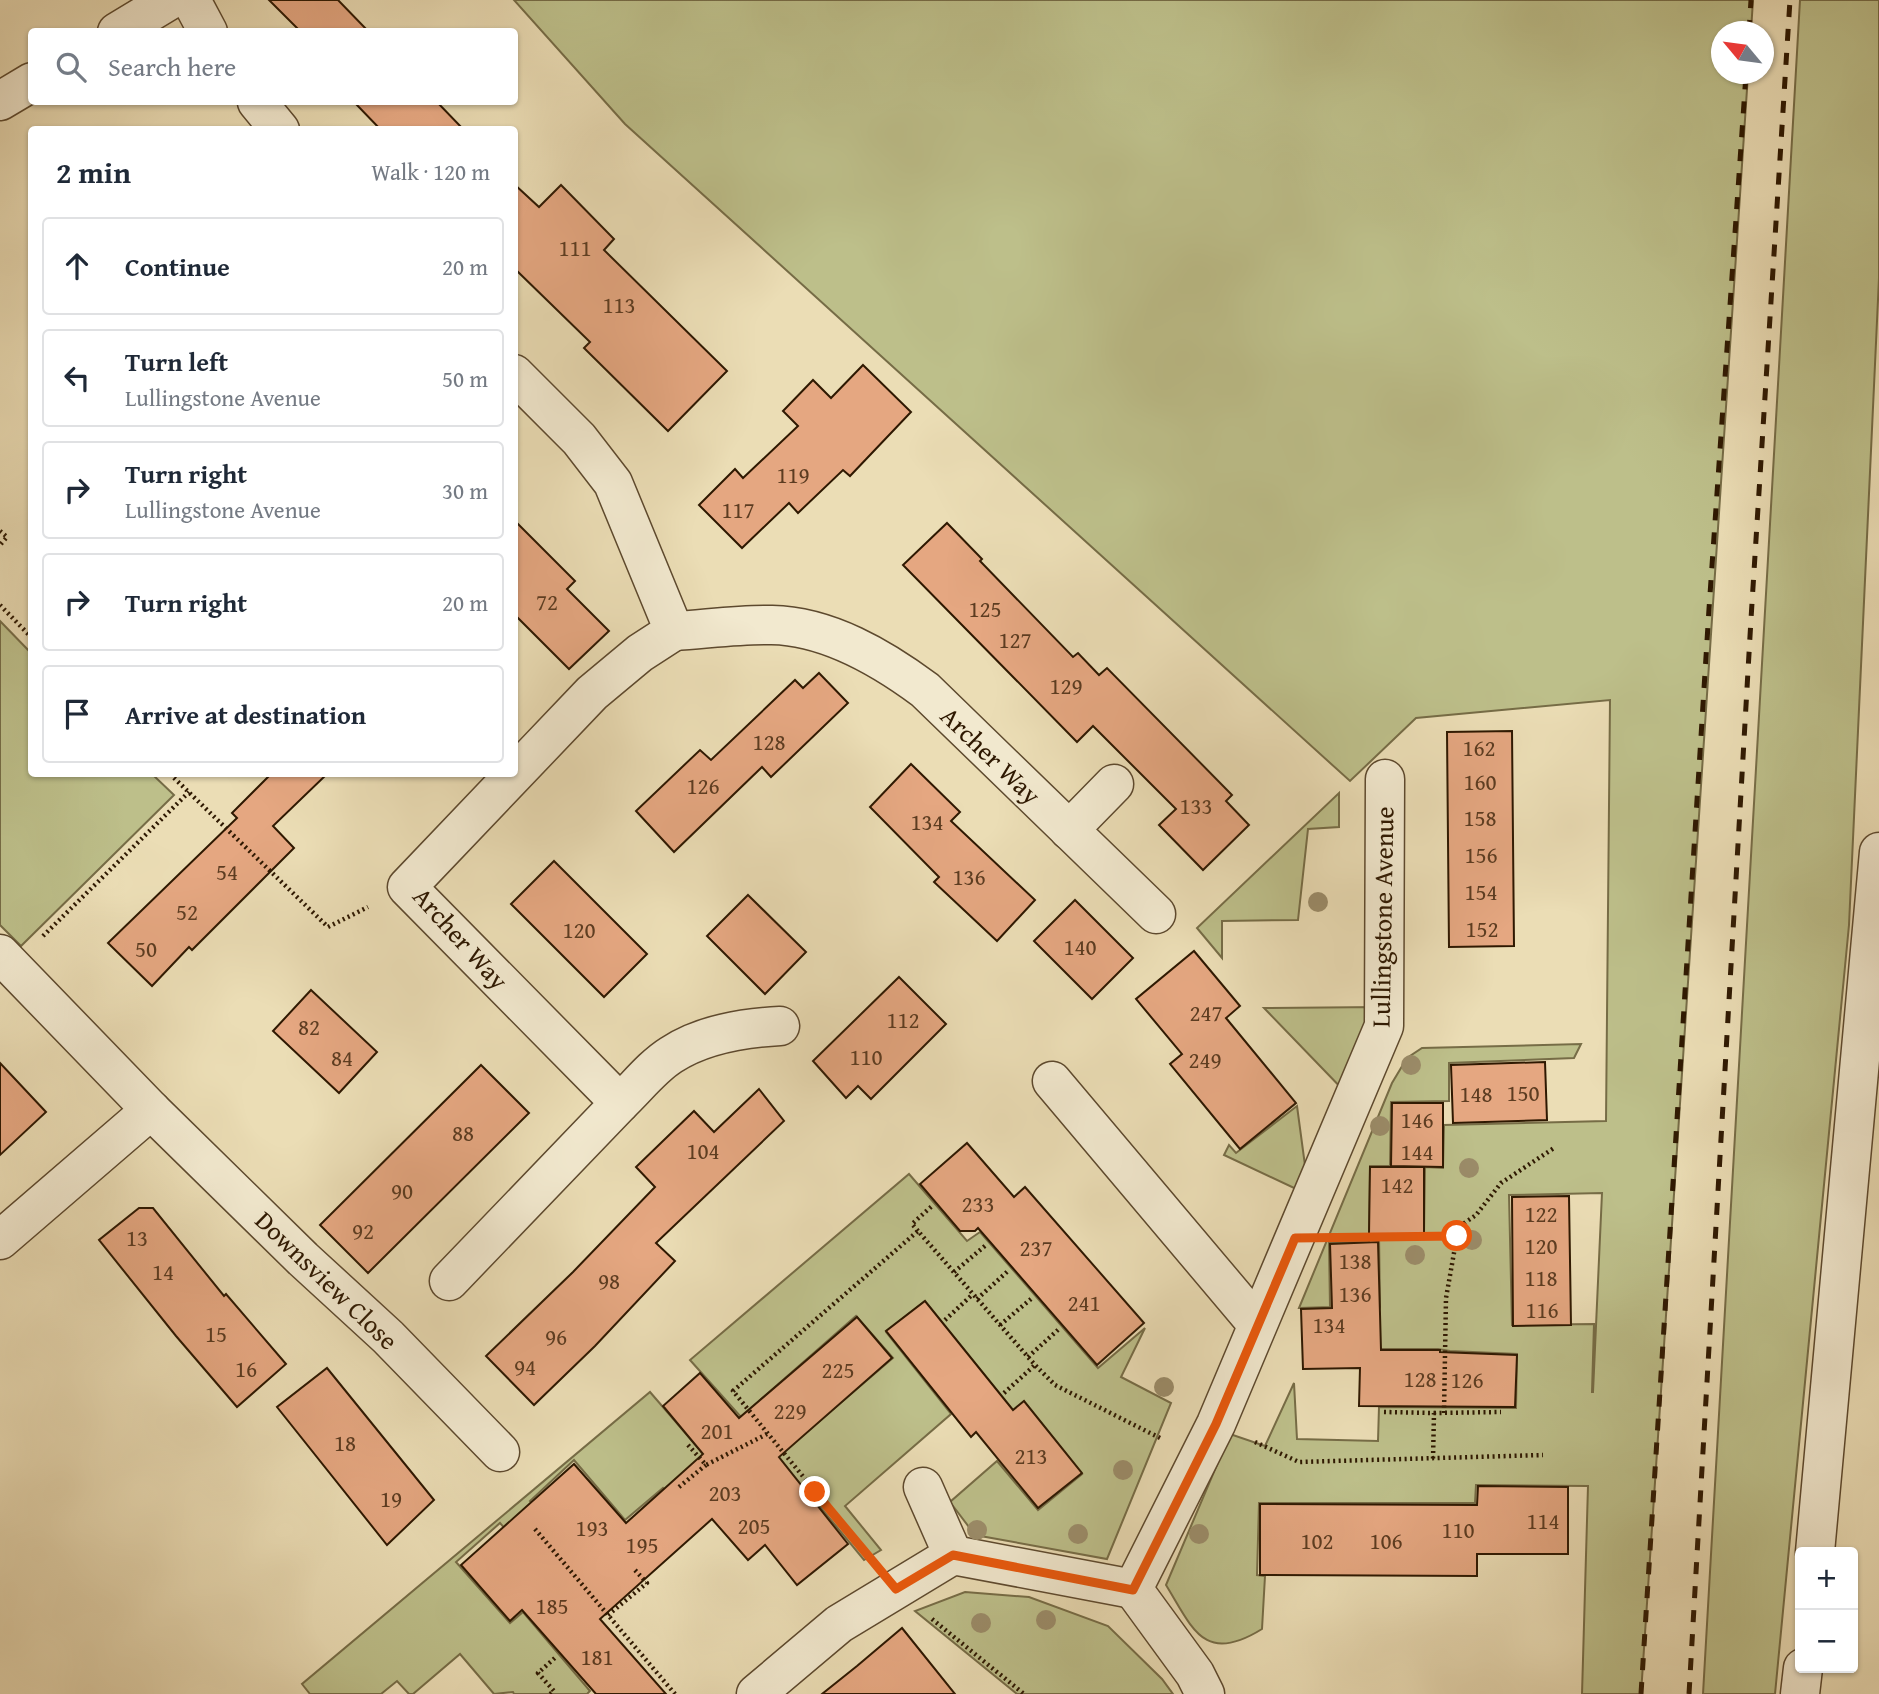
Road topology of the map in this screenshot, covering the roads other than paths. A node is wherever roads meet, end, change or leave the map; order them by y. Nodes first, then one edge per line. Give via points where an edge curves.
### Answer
1 (170, 0) edge
2 (191, 0) edge
3 (124, 28) edge
4 (206, 28) edge
5 (28, 84) edge
6 (0, 101) edge
7 (259, 105) edge
8 (277, 126) edge
9 (518, 378) edge
10 (674, 631) junction
11 (518, 771) edge
12 (512, 777) edge
13 (1385, 779) dead end
14 (1114, 784) dead end
15 (1069, 830) junction
16 (1879, 852) edge
17 (1156, 914) dead end
18 (6, 960) edge
19 (780, 1026) dead end
20 (1052, 1081) dead end
21 (620, 1104) junction
22 (151, 1110) junction
23 (0, 1240) edge
24 (449, 1281) dead end
25 (1257, 1324) junction
26 (500, 1452) dead end
27 (923, 1487) dead end
28 (1815, 1547) edge
29 (953, 1555) junction
30 (1133, 1590) junction
31 (1802, 1673) edge
32 (756, 1694) edge
33 (1205, 1694) edge
34 (1800, 1694) edge

1 - 3 street
2 - 4 street
5 - 6 street
7 - 8 street
9 - 10 street via 579,439 613,483
10 - 11 street, Archer Way via 592,693
10 - 15 street, Archer Way via 774,625 859,648 925,690
12 - 21 street, Archer Way via 407,887
13 - 25 street, Lullingstone Avenue via 1384,1026
14 - 15 street
15 - 17 street, Archer Way
16 - 28 street
18 - 22 street, Downsview Close
19 - 21 street via 753,1027 696,1042 669,1056
20 - 25 street
21 - 24 street
22 - 23 street
22 - 26 street, Downsview Close via 388,1337
25 - 30 street, Lullingstone Avenue via 1216,1424
27 - 29 street
29 - 30 street
29 - 32 street via 838,1624
30 - 33 street
31 - 34 street

